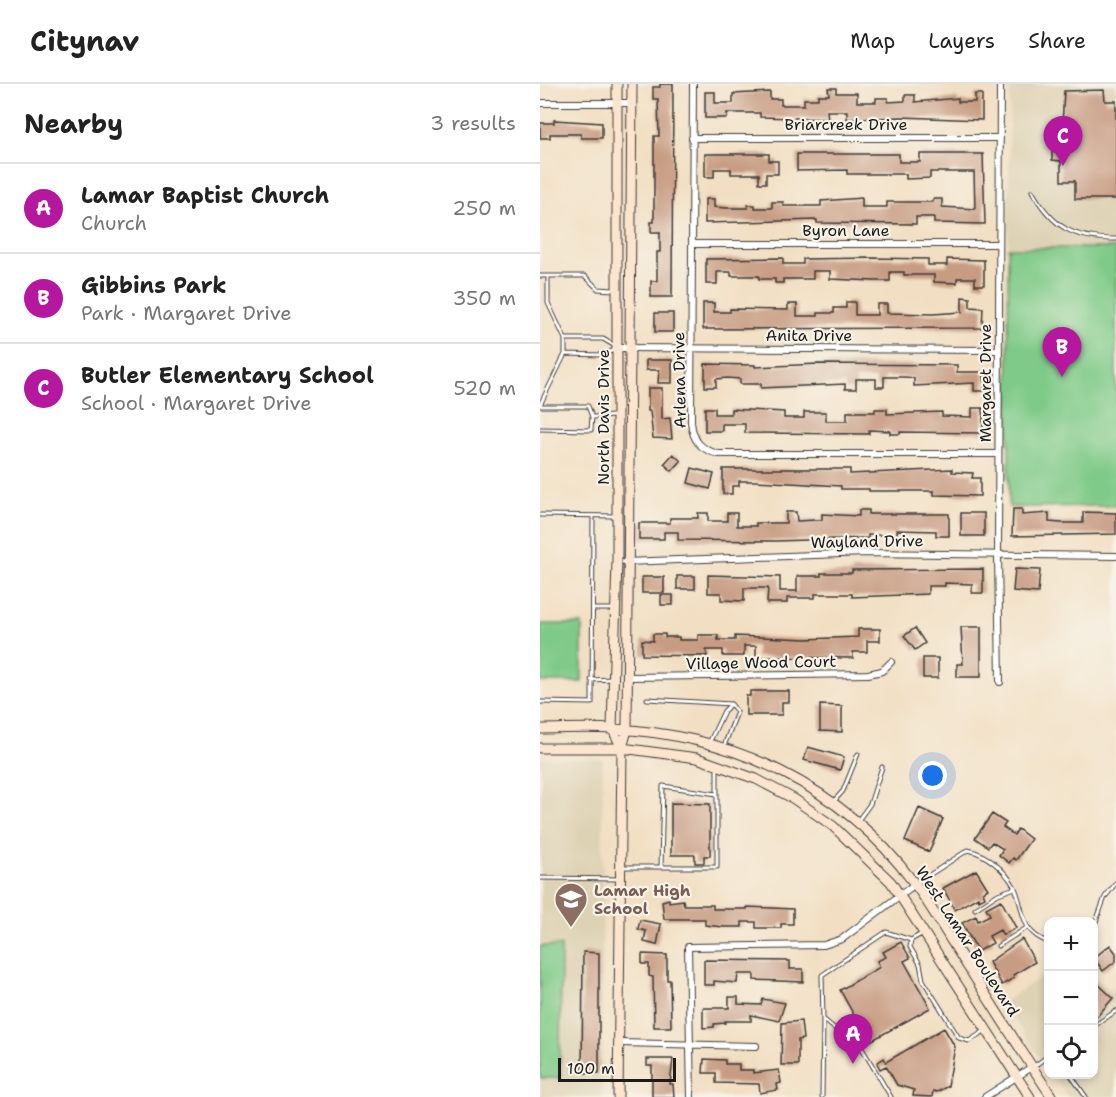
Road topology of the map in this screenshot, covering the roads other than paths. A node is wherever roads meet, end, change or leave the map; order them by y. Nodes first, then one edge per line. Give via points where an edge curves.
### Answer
1 (617, 84) edge
2 (632, 84) edge
3 (693, 84) edge
4 (1000, 84) edge
5 (540, 103) edge
6 (617, 103) junction
7 (631, 103) junction
8 (692, 138) junction
9 (1000, 138) junction
10 (1032, 190) dead end
11 (1116, 238) edge
12 (693, 244) junction
13 (999, 244) junction
14 (540, 276) edge
15 (548, 276) junction
16 (619, 290) junction
17 (565, 339) junction
18 (619, 348) junction
19 (692, 348) junction
20 (632, 349) junction
21 (999, 350) junction
22 (565, 354) junction
23 (540, 405) edge
24 (618, 416) junction
25 (592, 417) junction
26 (540, 429) edge
27 (998, 454) junction
28 (540, 515) edge
29 (593, 516) junction
30 (617, 516) junction
31 (998, 555) junction
32 (1116, 556) edge
33 (617, 562) junction
34 (631, 562) junction
35 (593, 609) junction
36 (615, 609) junction
37 (891, 662) dead end
38 (627, 677) junction
39 (614, 679) junction
40 (591, 680) junction
41 (1000, 682) dead end
42 (647, 699) dead end
43 (540, 702) edge
44 (731, 704) junction
45 (612, 728) junction
46 (540, 729) edge
47 (627, 730) junction
48 (709, 744) junction
49 (540, 748) edge
50 (622, 748) junction
51 (724, 748) junction
52 (858, 754) dead end
53 (717, 764) junction
54 (882, 767) dead end
55 (717, 794) junction
56 (833, 802) junction
57 (858, 821) junction
58 (621, 867) junction
59 (662, 867) junction
60 (540, 878) edge
61 (621, 879) junction
62 (1116, 883) edge
63 (915, 884) junction
64 (1015, 888) junction
65 (899, 895) junction
66 (975, 909) dead end
67 (1098, 917) edge
68 (1028, 927) junction
69 (923, 933) junction
70 (911, 940) junction
71 (1044, 941) edge
72 (998, 946) dead end
73 (1116, 1011) edge
74 (823, 1019) junction
75 (1095, 1025) edge
76 (986, 1030) junction
77 (619, 1044) junction
78 (690, 1044) junction
79 (756, 1046) dead end
80 (1044, 1059) edge
81 (1032, 1068) junction
82 (1017, 1077) junction
83 (1073, 1079) edge
84 (618, 1097) edge
85 (692, 1097) edge
86 (822, 1097) edge
87 (891, 1097) edge
88 (985, 1097) edge
89 (1030, 1097) edge
90 (1052, 1097) edge
91 (1086, 1097) edge

1 - 6 street, North Davis Drive
2 - 7 street, North Davis Drive
3 - 8 street, Arlena Drive
4 - 9 street, Margaret Drive
5 - 6 street
6 - 7 street
6 - 16 street, North Davis Drive
7 - 20 street, North Davis Drive
8 - 9 street, Briarcreek Drive
8 - 12 street, Arlena Drive
9 - 13 street, Margaret Drive
10 - 11 lane via 1053,221 1072,232 1096,239
12 - 13 street, Byron Lane
12 - 19 street, Arlena Drive
13 - 21 street, Margaret Drive
14 - 15 lane
15 - 16 lane via 585,276 598,290
15 - 17 lane via 548,303
16 - 18 street, North Davis Drive
17 - 18 lane via 603,339
17 - 22 lane
18 - 20 street, Anita Drive
18 - 22 lane via 603,355
18 - 24 street, North Davis Drive
19 - 20 street, Anita Drive
19 - 21 street, Anita Drive
19 - 27 street, Arlena Drive via 692,433 705,450 718,454
20 - 34 street, North Davis Drive
21 - 27 street, Margaret Drive
22 - 23 lane
23 - 25 lane via 588,406
24 - 25 lane
24 - 30 street, North Davis Drive
25 - 26 lane via 591,430
27 - 31 street, Margaret Drive
28 - 29 lane
29 - 30 lane
29 - 35 lane
30 - 33 street, North Davis Drive
31 - 32 street, Wayland Drive
31 - 34 street, Wayland Drive via 866,553
31 - 41 street, Margaret Drive
33 - 34 street, Wayland Drive
33 - 36 street, North Davis Drive
34 - 38 street, North Davis Drive
35 - 36 lane
35 - 40 lane
36 - 39 street, North Davis Drive
37 - 38 street, Village Wood Court via 882,671 868,674
38 - 47 street, North Davis Drive
39 - 40 lane
39 - 45 street, North Davis Drive
40 - 43 lane via 592,703
42 - 44 lane
44 - 48 lane
44 - 51 lane via 737,712
45 - 46 street, West Lamar Boulevard
45 - 47 street, West Lamar Boulevard
45 - 50 street, North Davis Drive
47 - 48 street, West Lamar Boulevard
47 - 50 street, North Davis Drive
48 - 51 street, West Lamar Boulevard
49 - 50 street, West Lamar Boulevard
50 - 53 street, West Lamar Boulevard via 664,752
50 - 58 street, North Davis Drive
51 - 56 street, West Lamar Boulevard via 790,774
52 - 56 lane via 843,791
53 - 55 lane
53 - 65 street, West Lamar Boulevard via 756,779 833,825 877,866
54 - 57 lane via 870,804
55 - 59 lane via 717,867
55 - 59 lane via 663,786
56 - 57 street, West Lamar Boulevard
57 - 63 street, West Lamar Boulevard
58 - 59 lane
58 - 61 street, North Davis Drive
60 - 61 lane
61 - 77 street, North Davis Drive
62 - 67 lane via 1105,897
63 - 64 lane via 968,850 980,852
63 - 65 street
63 - 81 street, West Lamar Boulevard
64 - 66 lane
64 - 68 lane
65 - 69 street, West Lamar Boulevard
65 - 78 street via 842,939 824,945 688,946
68 - 71 lane
68 - 72 lane
69 - 70 lane
69 - 76 street, West Lamar Boulevard
70 - 74 lane via 886,932 822,975
70 - 76 lane via 923,980 960,1038 969,1041
73 - 75 lane
74 - 86 lane
74 - 87 lane via 854,1035
76 - 82 street, West Lamar Boulevard
77 - 78 street
77 - 84 street, North Davis Drive
78 - 79 street
78 - 85 street
80 - 81 lane
81 - 82 street
81 - 90 street, West Lamar Boulevard
82 - 88 street
82 - 89 street, West Lamar Boulevard
83 - 91 lane

